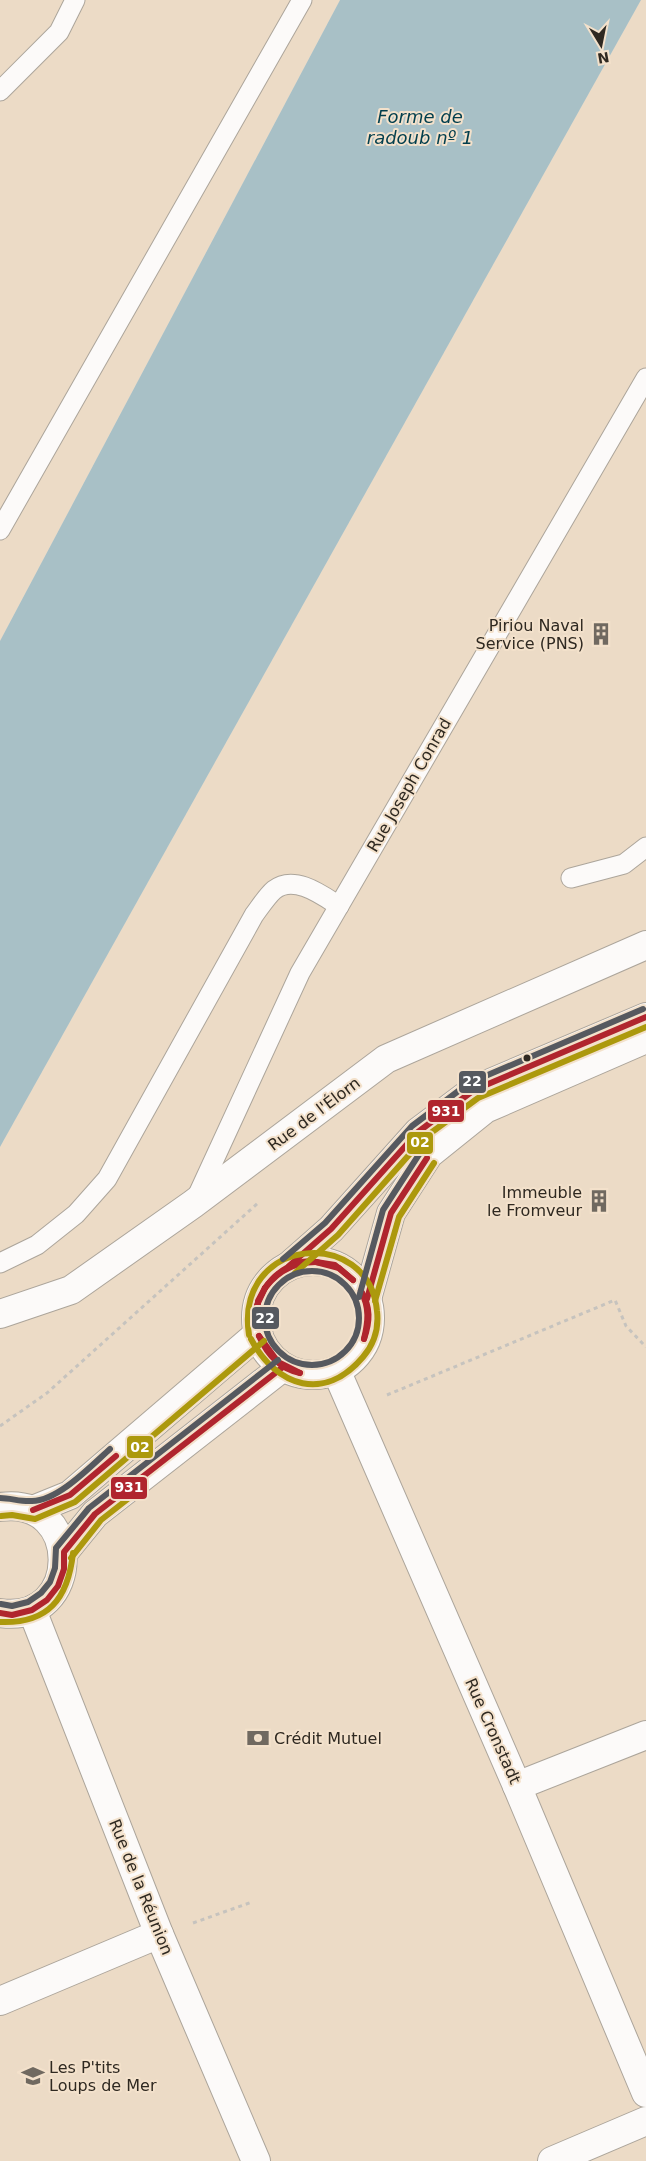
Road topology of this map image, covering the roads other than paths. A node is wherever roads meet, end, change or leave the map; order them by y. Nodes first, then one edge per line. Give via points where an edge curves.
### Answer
1 (75, 0) edge
2 (302, 0) edge
3 (0, 91) edge
4 (646, 378) edge
5 (0, 530) edge
6 (646, 848) edge
7 (571, 878) dead end
8 (339, 906) junction
9 (646, 944) edge
10 (646, 1017) edge
11 (646, 1039) edge
12 (193, 1204) junction
13 (0, 1263) edge
14 (289, 1266) junction
15 (367, 1299) junction
16 (0, 1314) edge
17 (258, 1334) junction
18 (283, 1367) junction
19 (336, 1370) junction
20 (0, 1507) edge
21 (33, 1510) junction
22 (64, 1552) junction
23 (32, 1610) junction
24 (0, 1613) edge
25 (646, 1735) edge
26 (517, 1786) junction
27 (159, 1934) junction
28 (0, 2001) edge
29 (646, 2093) edge
30 (646, 2121) edge
31 (256, 2161) edge
32 (552, 2161) edge

1 - 3 lane via 58,32
2 - 5 lane
4 - 8 lane, Rue Joseph Conrad
6 - 7 lane via 624,864
8 - 12 lane, Rue Joseph Conrad via 300,973
8 - 13 lane via 319,893 293,883 275,889 254,915 107,1179 76,1214 36,1245
9 - 12 street, Rue de l'Élorn via 386,1059
10 - 14 street via 474,1090 418,1132 331,1229
11 - 15 street via 485,1109 429,1154 391,1213
12 - 16 street, Rue de l'Élorn via 71,1290
14 - 15 street via 307,1261 326,1262 344,1270 358,1283
14 - 17 street via 272,1278 260,1294 256,1314
15 - 19 street via 370,1320 365,1340 354,1358
17 - 18 street via 267,1353
17 - 21 street via 70,1495
18 - 19 street via 300,1374 318,1375
18 - 22 street via 95,1514
19 - 26 street, Rue Cronstadt
20 - 21 street
21 - 22 street via 48,1521
22 - 23 street via 64,1569 58,1586 47,1600
23 - 24 street via 12,1615
23 - 27 street, Rue de la Réunion
25 - 26 street
26 - 29 street, Rue Cronstadt
27 - 28 street
27 - 31 street, Rue de la Réunion
30 - 32 street

